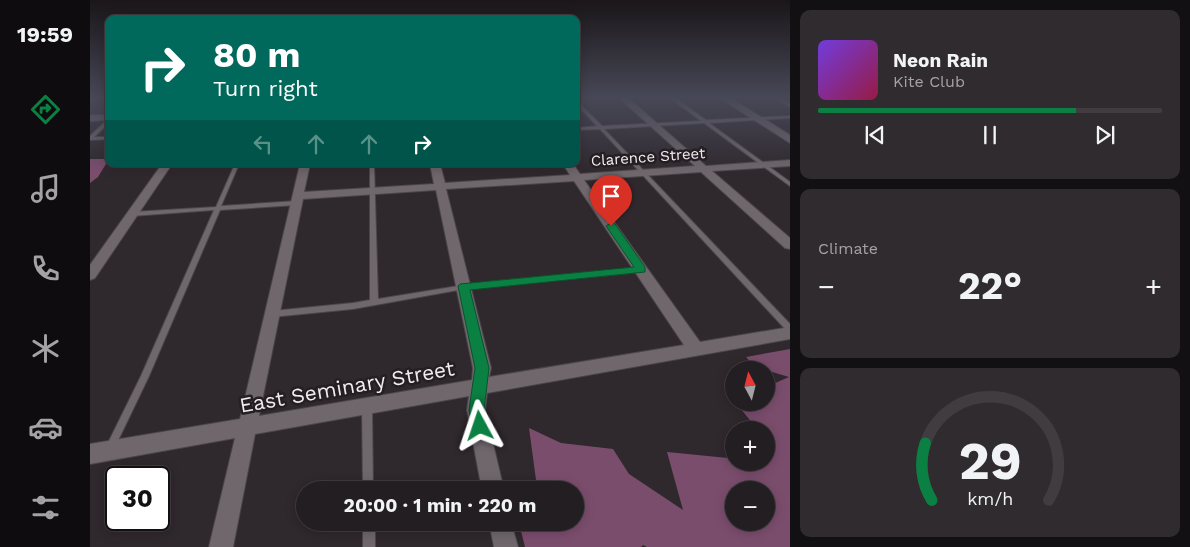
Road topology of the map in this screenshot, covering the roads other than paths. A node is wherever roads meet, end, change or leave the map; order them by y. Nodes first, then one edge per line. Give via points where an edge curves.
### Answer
1 (704, 122) edge
2 (105, 123) edge
3 (598, 123) edge
4 (650, 123) edge
5 (695, 123) edge
6 (763, 123) edge
7 (653, 125) junction
8 (603, 128) junction
9 (580, 129) edge
10 (105, 138) edge
11 (790, 140) edge
12 (790, 163) edge
13 (763, 165) junction
14 (165, 167) edge
15 (236, 167) edge
16 (304, 167) edge
17 (372, 167) edge
18 (436, 167) edge
19 (570, 167) edge
20 (703, 169) junction
21 (642, 173) junction
22 (577, 177) junction
23 (790, 184) edge
24 (441, 187) junction
25 (371, 192) junction
26 (298, 199) junction
27 (216, 208) junction
28 (132, 214) junction
29 (790, 245) edge
30 (641, 270) junction
31 (90, 275) edge
32 (464, 286) junction
33 (374, 303) junction
34 (272, 314) junction
35 (790, 331) edge
36 (696, 349) junction
37 (480, 386) junction
38 (367, 406) junction
39 (248, 427) junction
40 (108, 451) junction
41 (90, 454) edge
42 (368, 481) edge
43 (491, 481) edge
44 (369, 531) edge
45 (502, 531) edge
46 (218, 546) edge
47 (369, 547) edge
48 (506, 547) edge

1 - 13 lane
2 - 10 lane via 90,139
3 - 8 lane
4 - 7 street
5 - 7 lane
6 - 11 street
7 - 8 lane
7 - 20 street
8 - 9 lane
8 - 21 lane
12 - 13 street, Clarence Street
13 - 20 street, Clarence Street
13 - 23 lane
14 - 28 street
15 - 27 lane
16 - 26 street
17 - 25 lane
18 - 24 street
19 - 22 street
20 - 21 street, Clarence Street
20 - 29 street
21 - 22 street, Clarence Street
21 - 35 lane
22 - 24 street, Clarence Street
22 - 30 street
24 - 25 street, Clarence Street
24 - 32 street
25 - 26 street, Clarence Street
25 - 33 lane
26 - 27 lane
26 - 34 street
27 - 28 lane
27 - 40 lane via 145,376
28 - 31 street
30 - 32 lane
30 - 36 street
32 - 33 lane
32 - 37 street via 482,368
33 - 34 lane
34 - 39 street
35 - 36 street, East Seminary Street
36 - 37 street, East Seminary Street
37 - 38 street, East Seminary Street
37 - 43 street via 476,410
38 - 39 street, East Seminary Street
38 - 42 lane
39 - 40 street, East Seminary Street
39 - 46 street
40 - 41 street, East Seminary Street
44 - 47 lane
45 - 48 street

